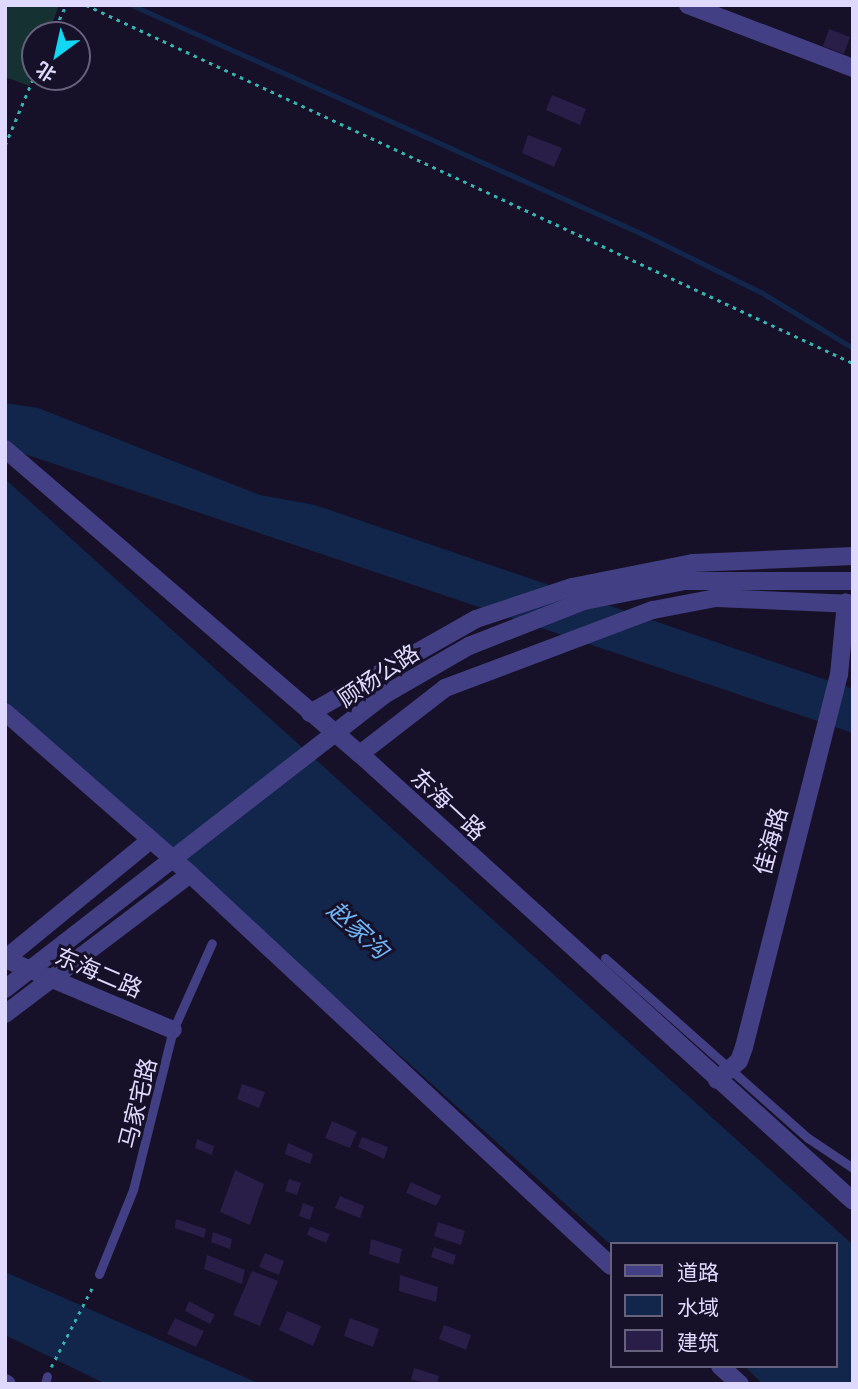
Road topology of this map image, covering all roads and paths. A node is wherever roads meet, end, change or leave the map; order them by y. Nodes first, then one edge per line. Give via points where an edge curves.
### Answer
1 (66, 5) edge
2 (86, 5) edge
3 (688, 5) edge
4 (59, 21) edge
5 (853, 68) edge
6 (28, 91) edge
7 (5, 145) edge
8 (853, 363) edge
9 (5, 449) edge
10 (853, 556) edge
11 (853, 581) edge
12 (849, 603) edge
13 (5, 712) edge
14 (310, 713) junction
15 (360, 754) junction
16 (149, 841) junction
17 (190, 874) junction
18 (212, 943) dead end
19 (605, 958) dead end
20 (5, 959) edge
21 (52, 979) junction
22 (5, 989) edge
23 (5, 1014) edge
24 (173, 1030) junction
25 (732, 1067) junction
26 (717, 1080) junction
27 (853, 1168) edge
28 (853, 1201) edge
29 (610, 1265) edge
30 (99, 1274) joint
31 (722, 1368) edge
32 (46, 1380) edge
33 (740, 1384) edge

1 - 4 path
2 - 8 path
3 - 5 street
6 - 7 path
9 - 14 street, 东海一路
10 - 14 street via 692,563 572,587 476,619
11 - 22 street, 顾杨公路 via 685,582 584,601 468,646 384,695
12 - 15 street via 716,598 653,610 538,648 445,688
12 - 25 street, 佳海路 via 839,675 744,1047
13 - 16 street
14 - 15 street, 东海一路
15 - 26 street, 东海一路
16 - 17 street
16 - 20 street
17 - 21 street
17 - 29 street
18 - 24 lane, 马家宅路
19 - 25 lane
20 - 21 street, 东海二路
21 - 23 street
21 - 24 street, 东海二路
24 - 30 lane, 马家宅路 via 137,1179
25 - 26 street, 佳海路
25 - 27 lane via 808,1138
26 - 28 street, 东海一路
30 - 32 path
31 - 33 street

